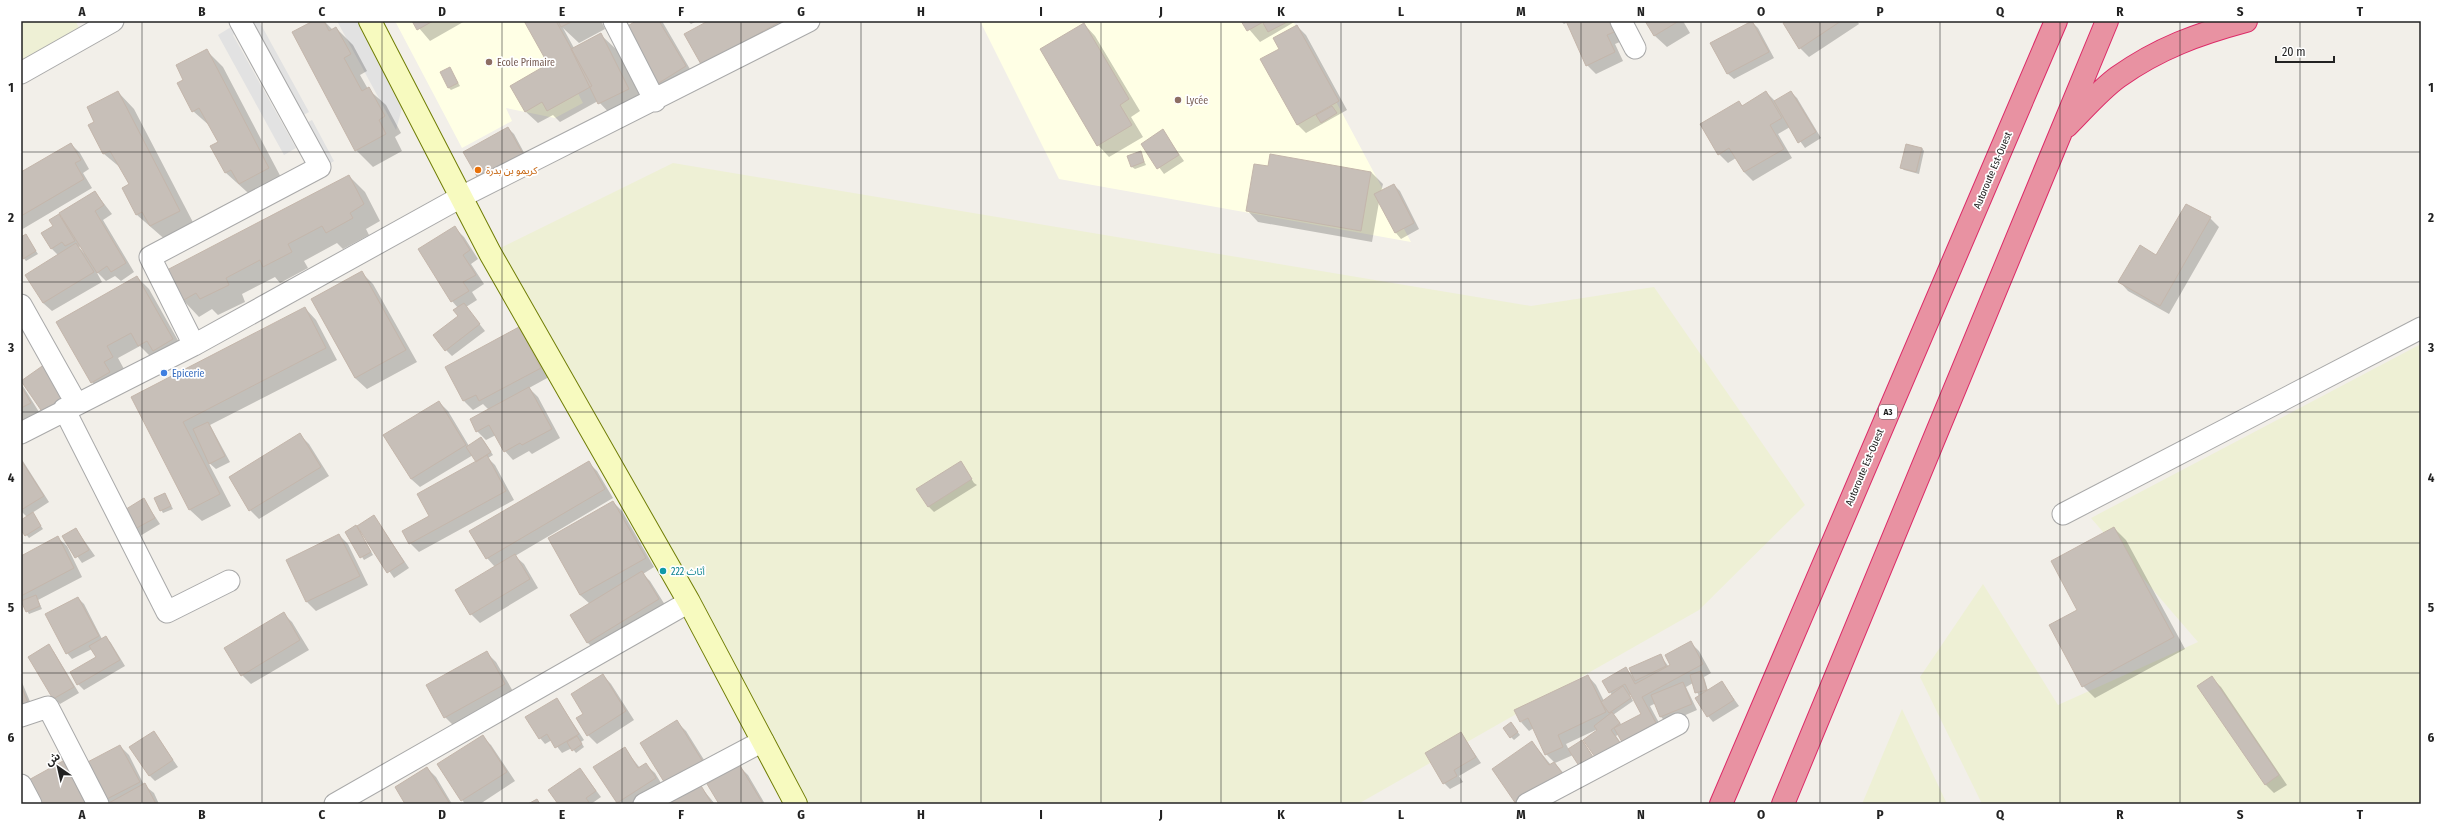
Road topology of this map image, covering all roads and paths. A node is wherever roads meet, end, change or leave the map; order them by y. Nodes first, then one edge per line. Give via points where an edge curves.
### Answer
1 (113, 21) edge
2 (240, 21) edge
3 (370, 21) edge
4 (614, 21) edge
5 (809, 21) edge
6 (1622, 21) edge
7 (2056, 21) edge
8 (2107, 21) edge
9 (2246, 21) edge
10 (1636, 48) dead end
11 (21, 73) edge
12 (655, 101) junction
13 (2060, 132) junction
14 (461, 197) junction
15 (21, 305) edge
16 (2421, 328) edge
17 (194, 345) junction
18 (70, 406) junction
19 (21, 433) edge
20 (2063, 514) dead end
21 (228, 581) dead end
22 (689, 602) junction
23 (21, 716) edge
24 (1678, 724) dead end
25 (763, 741) junction
26 (21, 785) edge
27 (31, 804) edge
28 (98, 804) edge
29 (335, 804) edge
30 (644, 804) edge
31 (796, 804) edge
32 (1527, 804) edge
33 (1721, 804) edge
34 (1783, 804) edge

1 - 11 street
2 - 17 street via 320,167 150,257
3 - 14 main road
4 - 12 street
5 - 12 street
6 - 10 street
7 - 33 highway, Autoroute Est-Ouest / A3
8 - 13 highway
9 - 13 highway via 2200,33 2155,54 2117,78
12 - 14 street
13 - 34 highway
14 - 17 street
14 - 22 main road via 490,253
15 - 18 street
16 - 20 street
17 - 18 street
18 - 19 street
18 - 21 street via 167,612
22 - 25 main road
22 - 29 street
23 - 28 street via 48,707
24 - 32 street
25 - 30 street
25 - 31 main road
26 - 27 street

